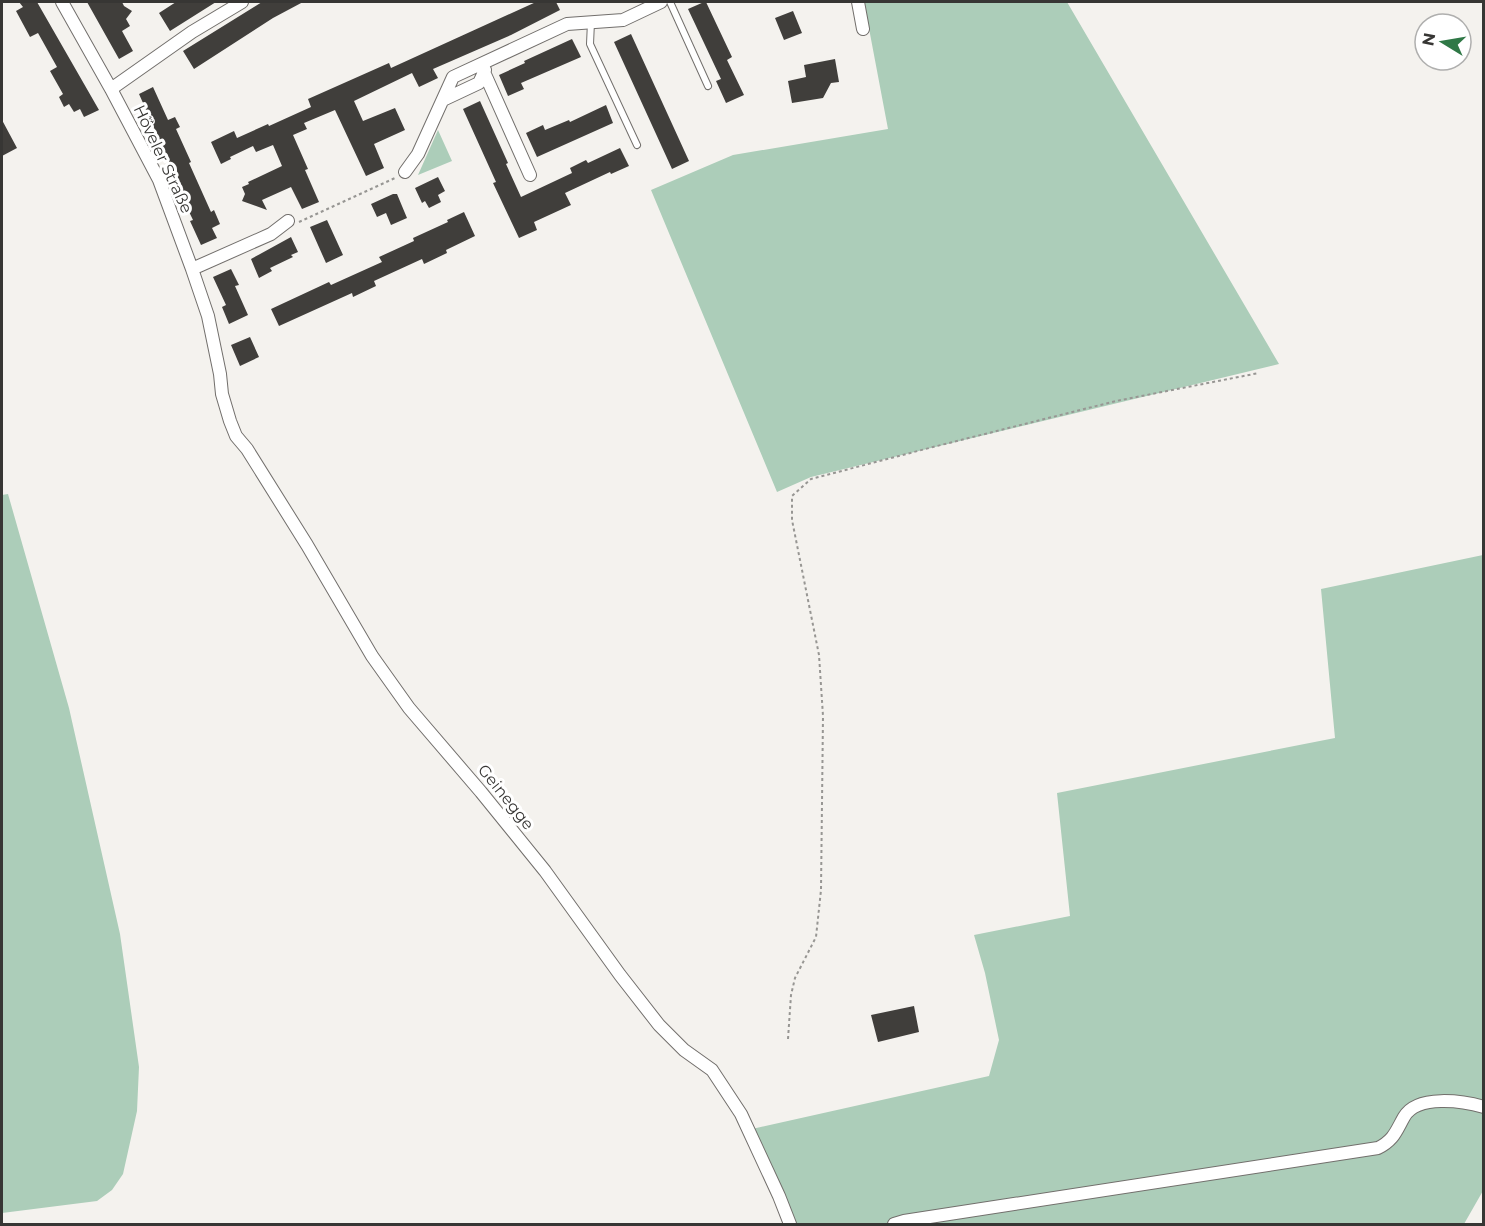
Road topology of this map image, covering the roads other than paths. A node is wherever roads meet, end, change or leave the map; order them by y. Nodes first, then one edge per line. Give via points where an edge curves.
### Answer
1 (62, 2) edge
2 (242, 2) edge
3 (661, 2) edge
4 (670, 2) edge
5 (858, 2) edge
6 (591, 22) junction
7 (863, 29) dead end
8 (485, 67) junction
9 (708, 86) dead end
10 (111, 89) junction
11 (637, 146) dead end
12 (405, 172) road end
13 (530, 175) dead end
14 (294, 222) road end
15 (192, 269) junction
16 (220, 374) joint
17 (1484, 1107) edge
18 (790, 1224) edge
19 (894, 1224) edge

1 - 10 street, Höveler Straße
2 - 10 street
3 - 6 street via 623,20
4 - 9 lane
5 - 7 street
6 - 8 street via 567,24
6 - 11 lane via 590,44
8 - 12 street via 453,77 418,154
8 - 13 street
10 - 15 street, Höveler Straße via 159,180
14 - 15 street
15 - 16 street, Höveler Straße via 208,316
16 - 18 street, Geinegge via 222,394 236,436 307,545 372,656 409,708 545,871 659,1025 712,1070 741,1114
17 - 19 street via 1446,1101 1421,1103 1409,1110 1395,1136 1378,1148

